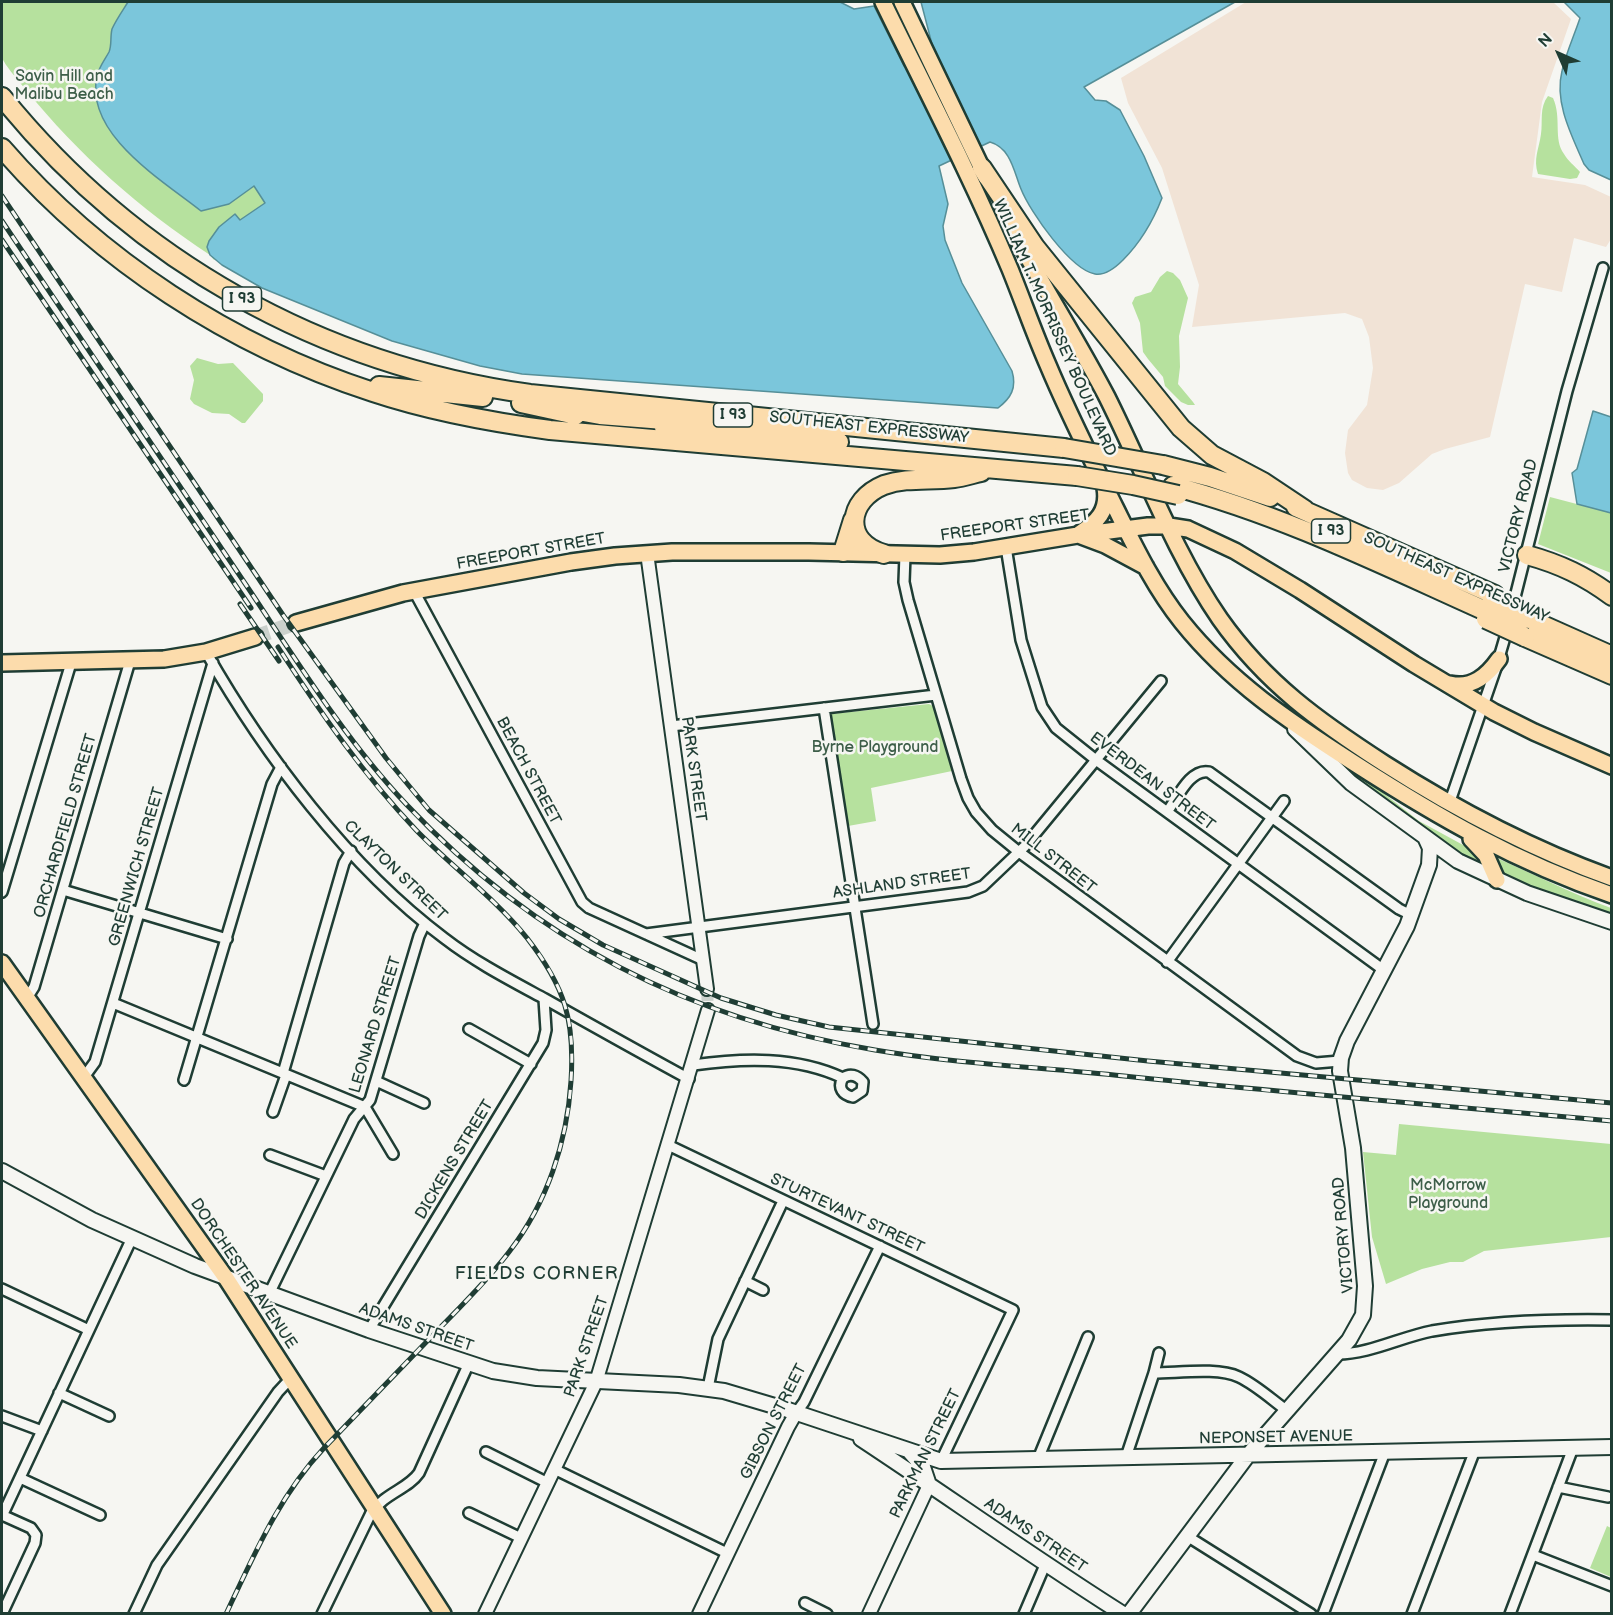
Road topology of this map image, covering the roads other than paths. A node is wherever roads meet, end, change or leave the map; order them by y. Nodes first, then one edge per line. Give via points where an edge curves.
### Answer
1 (883, 2) edge
2 (902, 2) edge
3 (2, 97) edge
4 (2, 148) edge
5 (974, 172) junction
6 (1603, 268) dead end
7 (405, 367) junction
8 (342, 382) junction
9 (500, 399) junction
10 (1070, 462) junction
11 (1001, 468) junction
12 (1170, 480) junction
13 (1103, 482) junction
14 (1305, 510) junction
15 (854, 515) junction
16 (1169, 526) junction
17 (1126, 529) junction
18 (1078, 535) junction
19 (1006, 547) junction
20 (843, 552) junction
21 (647, 553) junction
22 (884, 554) junction
23 (905, 555) junction
24 (1527, 555) junction
25 (1146, 567) junction
26 (414, 591) junction
27 (1611, 596) edge
28 (1490, 607) junction
29 (296, 623) tunnel mouth
30 (1528, 624) junction
31 (255, 637) tunnel mouth
32 (1611, 646) edge
33 (1611, 656) edge
34 (210, 657) junction
35 (1499, 659) junction
36 (130, 661) junction
37 (2, 663) edge
38 (71, 663) junction
39 (1611, 667) edge
40 (1611, 675) edge
41 (1161, 681) dead end
42 (1448, 684) junction
43 (936, 695) junction
44 (1484, 705) junction
45 (824, 708) junction
46 (1281, 715) junction
47 (671, 726) junction
48 (1096, 760) junction
49 (1611, 766) edge
50 (281, 767) junction
51 (1284, 801) dead end
52 (1449, 804) junction
53 (1167, 812) junction
54 (1272, 817) junction
55 (1450, 823) junction
56 (1425, 837) junction
57 (351, 851) junction
58 (1019, 852) junction
59 (1458, 861) junction
60 (1238, 865) junction
61 (1429, 865) junction
62 (1611, 878) edge
63 (1497, 880) junction
64 (63, 890) junction
65 (2, 892) edge
66 (1611, 895) edge
67 (855, 906) junction
68 (139, 913) junction
69 (1411, 915) junction
70 (1611, 922) edge
71 (425, 923) junction
72 (698, 927) junction
73 (646, 934) junction
74 (227, 939) junction
75 (703, 960) junction
76 (1167, 962) junction
77 (2, 963) edge
78 (1385, 971) junction
79 (707, 989) tunnel mouth
80 (27, 998) junction
81 (544, 999) junction
82 (112, 1003) junction
83 (708, 1010) tunnel mouth
84 (873, 1024) dead end
85 (469, 1029) dead end
86 (198, 1038) junction
87 (1340, 1061) junction
88 (531, 1064) junction
89 (693, 1065) junction
90 (284, 1074) junction
91 (84, 1077) junction
92 (843, 1078) dead end
93 (688, 1079) junction
94 (184, 1080) dead end
95 (376, 1081) junction
96 (424, 1103) dead end
97 (365, 1107) junction
98 (273, 1112) dead end
99 (668, 1145) junction
100 (393, 1154) dead end
101 (270, 1155) dead end
102 (2, 1171) edge
103 (326, 1176) junction
104 (783, 1201) junction
105 (132, 1238) junction
106 (880, 1246) junction
107 (226, 1278) junction
108 (745, 1281) junction
109 (2, 1289) edge
110 (763, 1290) dead end
111 (269, 1294) junction
112 (1013, 1310) joint
113 (1611, 1320) edge
114 (89, 1330) junction
115 (369, 1330) junction
116 (1088, 1337) dead end
117 (1159, 1353) dead end
118 (1338, 1354) junction
119 (469, 1363) junction
120 (1154, 1373) junction
121 (291, 1378) junction
122 (596, 1382) junction
123 (708, 1388) junction
124 (59, 1393) junction
125 (1286, 1410) junction
126 (796, 1413) junction
127 (2, 1416) edge
128 (109, 1416) dead end
129 (844, 1428) junction
130 (42, 1431) junction
131 (1611, 1447) edge
132 (1574, 1448) junction
133 (909, 1450) junction
134 (1475, 1450) junction
135 (486, 1452) dead end
136 (1385, 1452) junction
137 (1248, 1455) junction
138 (1126, 1457) junction
139 (1038, 1459) junction
140 (941, 1461) junction
141 (554, 1469) junction
142 (20, 1478) junction
143 (548, 1482) junction
144 (929, 1485) junction
145 (1558, 1487) junction
146 (1608, 1497) dead end
147 (375, 1508) junction
148 (469, 1513) dead end
149 (100, 1515) dead end
150 (2, 1516) edge
151 (1187, 1536) junction
152 (521, 1538) junction
153 (727, 1553) junction
154 (1533, 1555) junction
155 (1045, 1565) junction
156 (1611, 1586) edge
157 (805, 1604) dead end
158 (2, 1614) edge
159 (134, 1614) edge
160 (322, 1614) edge
161 (443, 1614) edge
162 (486, 1614) edge
163 (699, 1614) edge
164 (827, 1614) edge
165 (868, 1614) edge
166 (1024, 1614) edge
167 (1123, 1614) edge
168 (1130, 1614) edge
169 (1311, 1614) edge
170 (1323, 1614) edge
171 (1412, 1614) edge
172 (1510, 1614) edge

1 - 5 main road, WILLIAM T. MORRISSEY BOULEVARD
2 - 5 main road, WILLIAM T. MORRISSEY BOULEVARD
3 - 7 highway, SOUTHEAST EXPRESSWAY / I 93 via 73,176 174,257 284,321
4 - 8 highway, SOUTHEAST EXPRESSWAY / I 93 via 75,222 153,283 237,334
5 - 13 main road, WILLIAM T. MORRISSEY BOULEVARD via 1061,395
5 - 14 highway via 999,195 1041,254 1181,428 1212,455
5 - 16 main road, WILLIAM T. MORRISSEY BOULEVARD via 1092,368
6 - 24 street, VICTORY ROAD via 1567,391
7 - 9 highway, I 93
7 - 10 highway, SOUTHEAST EXPRESSWAY / I 93 via 482,386 562,398
8 - 9 highway, I 93
8 - 11 highway, SOUTHEAST EXPRESSWAY / I 93 via 443,411 529,427
9 - 10 highway, I 93 via 600,415
10 - 11 highway, SOUTHEAST EXPRESSWAY / I 93
10 - 12 highway, SOUTHEAST EXPRESSWAY / I 93, bridge
10 - 12 highway, SOUTHEAST EXPRESSWAY / I 93, bridge via 1133,485
11 - 15 highway via 953,478 889,484 867,496
12 - 14 highway, SOUTHEAST EXPRESSWAY / I 93 via 1247,488
12 - 28 highway, SOUTHEAST EXPRESSWAY / I 93 via 1240,514
12 - 28 highway, I 93 via 1223,489 1276,508
13 - 17 main road, WILLIAM T. MORRISSEY BOULEVARD
13 - 18 main road via 1106,498 1102,514
14 - 28 highway, SOUTHEAST EXPRESSWAY / I 93
15 - 20 highway
15 - 22 highway via 860,539
16 - 17 main road, FREEPORT STREET
16 - 42 main road, FREEPORT STREET via 1213,539 1255,562
16 - 52 main road, WILLIAM T. MORRISSEY BOULEVARD via 1217,614 1274,682 1337,733
17 - 18 main road, FREEPORT STREET
17 - 25 main road, WILLIAM T. MORRISSEY BOULEVARD
18 - 19 main road, FREEPORT STREET
18 - 25 main road
19 - 23 main road, FREEPORT STREET
19 - 48 street, EVERDEAN STREET via 1020,635 1040,702 1056,728
20 - 21 main road, FREEPORT STREET
20 - 22 main road, FREEPORT STREET
21 - 26 main road, FREEPORT STREET via 583,560
21 - 47 street, PARK STREET
22 - 23 main road, FREEPORT STREET
23 - 43 street, MILL STREET via 906,591
24 - 27 highway via 1574,571
24 - 35 street, VICTORY ROAD
25 - 46 main road, WILLIAM T. MORRISSEY BOULEVARD via 1173,610 1205,649
26 - 29 main road, FREEPORT STREET
26 - 73 street, BEACH STREET via 582,902
28 - 30 highway, SOUTHEAST EXPRESSWAY / I 93, bridge
28 - 30 highway, SOUTHEAST EXPRESSWAY / I 93
30 - 32 highway, SOUTHEAST EXPRESSWAY / I 93
30 - 33 highway, I 93
30 - 39 highway, I 93
30 - 40 highway, SOUTHEAST EXPRESSWAY / I 93
31 - 34 main road
34 - 36 main road
34 - 50 street, CLAYTON STREET
34 - 68 street, GREENWICH STREET
35 - 42 main road via 1478,681
35 - 44 street, VICTORY ROAD
36 - 38 main road
36 - 64 street, ORCHARDFIELD STREET
37 - 38 main road
38 - 65 street
41 - 48 street, ASHLAND STREET
42 - 44 main road, FREEPORT STREET
43 - 45 street
43 - 58 street, MILL STREET via 970,803 988,826
44 - 49 main road, FREEPORT STREET
44 - 52 street, VICTORY ROAD
45 - 47 street
45 - 67 street
46 - 55 main road, WILLIAM T. MORRISSEY BOULEVARD
46 - 56 main road via 1345,778
47 - 72 street, PARK STREET
48 - 53 street, EVERDEAN STREET
48 - 58 street, ASHLAND STREET
50 - 57 street, CLAYTON STREET
50 - 74 street via 272,784
51 - 54 street
52 - 62 main road, WILLIAM T. MORRISSEY BOULEVARD via 1536,848
53 - 54 street via 1194,775 1204,771
53 - 60 street, EVERDEAN STREET
54 - 60 street
54 - 69 street
55 - 63 main road via 1480,848
55 - 66 main road, WILLIAM T. MORRISSEY BOULEVARD via 1524,861
56 - 59 main road
56 - 61 main road, VICTORY ROAD via 1430,848
57 - 71 street, CLAYTON STREET
57 - 90 street via 344,862
58 - 67 street, ASHLAND STREET via 975,890
58 - 76 street, MILL STREET
59 - 61 main road via 1441,859
59 - 63 main road
60 - 76 street
60 - 78 street, EVERDEAN STREET
61 - 69 main road, VICTORY ROAD
63 - 70 main road
64 - 68 street
64 - 80 street, ORCHARDFIELD STREET via 34,987
67 - 72 street, ASHLAND STREET
67 - 84 street
68 - 74 street
68 - 82 street, GREENWICH STREET
69 - 78 main road, VICTORY ROAD
71 - 81 street, CLAYTON STREET via 472,958
71 - 95 street, LEONARD STREET
72 - 73 street
72 - 75 street, PARK STREET
73 - 75 street, BEACH STREET
74 - 86 street
75 - 79 street, PARK STREET
76 - 87 street, MILL STREET via 1300,1058 1316,1063
77 - 80 main road, DORCHESTER AVENUE
78 - 87 main road, VICTORY ROAD
80 - 91 main road, DORCHESTER AVENUE
81 - 88 street, DICKENS STREET via 545,1036
81 - 93 street, CLAYTON STREET
82 - 86 street
82 - 91 street, GREENWICH STREET via 95,1062
83 - 89 street, PARK STREET
85 - 88 street
86 - 90 street
86 - 94 street
87 - 118 main road, VICTORY ROAD via 1354,1156 1366,1296 1360,1322
88 - 115 street, DICKENS STREET
89 - 92 street via 752,1059 820,1068
89 - 93 street, PARK STREET
90 - 97 street
90 - 98 street
91 - 107 main road, DORCHESTER AVENUE
93 - 99 street, PARK STREET
95 - 96 street
95 - 97 street, LEONARD STREET
97 - 100 street
97 - 103 street, LEONARD STREET via 355,1117
99 - 104 street, STURTEVANT STREET
99 - 122 street, PARK STREET
101 - 103 street
102 - 105 main road, ADAMS STREET
103 - 111 street, LEONARD STREET
104 - 106 street, STURTEVANT STREET
104 - 108 street
105 - 107 main road, ADAMS STREET
105 - 114 street
106 - 112 street, STURTEVANT STREET
106 - 126 street, GIBSON STREET
107 - 111 main road, ADAMS STREET
107 - 121 main road, DORCHESTER AVENUE
108 - 110 street
108 - 123 street via 718,1339
109 - 114 street
111 - 115 main road, ADAMS STREET
112 - 140 street, PARKMAN STREET
113 - 118 street via 1544,1319 1455,1327
114 - 124 street
115 - 119 main road, ADAMS STREET
116 - 139 street
117 - 120 street
118 - 125 main road, VICTORY ROAD
119 - 122 main road, ADAMS STREET via 520,1377
119 - 147 street via 417,1475
120 - 125 street via 1232,1374
120 - 138 street
121 - 147 main road, DORCHESTER AVENUE
121 - 159 street via 157,1565
122 - 123 main road, ADAMS STREET
122 - 141 street, PARK STREET
123 - 126 main road, ADAMS STREET
124 - 128 street
124 - 130 street
125 - 137 main road, VICTORY ROAD
126 - 129 main road, ADAMS STREET
126 - 153 street, GIBSON STREET
127 - 130 street
129 - 133 main road, ADAMS STREET
129 - 144 main road, ADAMS STREET
130 - 142 street
131 - 132 main road, NEPONSET AVENUE
132 - 134 main road, NEPONSET AVENUE
132 - 145 street
133 - 140 main road, ADAMS STREET
133 - 144 main road, ADAMS STREET via 923,1467
134 - 136 main road, NEPONSET AVENUE
134 - 171 street
135 - 143 street
136 - 137 main road, NEPONSET AVENUE
136 - 170 street
137 - 138 main road, NEPONSET AVENUE
137 - 151 main road, VICTORY ROAD
138 - 139 main road, NEPONSET AVENUE
139 - 140 main road, NEPONSET AVENUE
140 - 144 main road, PARKMAN STREET
141 - 143 street, PARK STREET
141 - 153 street
142 - 149 street
142 - 150 street
143 - 152 street, PARK STREET
144 - 155 main road, ADAMS STREET
144 - 165 street, PARKMAN STREET
145 - 146 street
145 - 154 street
147 - 160 street via 362,1527
147 - 161 main road, DORCHESTER AVENUE
148 - 152 street
150 - 158 street via 34,1530 36,1537
151 - 168 main road, VICTORY ROAD
151 - 169 street
152 - 162 street, PARK STREET
153 - 163 street, GIBSON STREET
154 - 156 street
154 - 172 street
155 - 166 street
155 - 167 main road, ADAMS STREET
157 - 164 street

